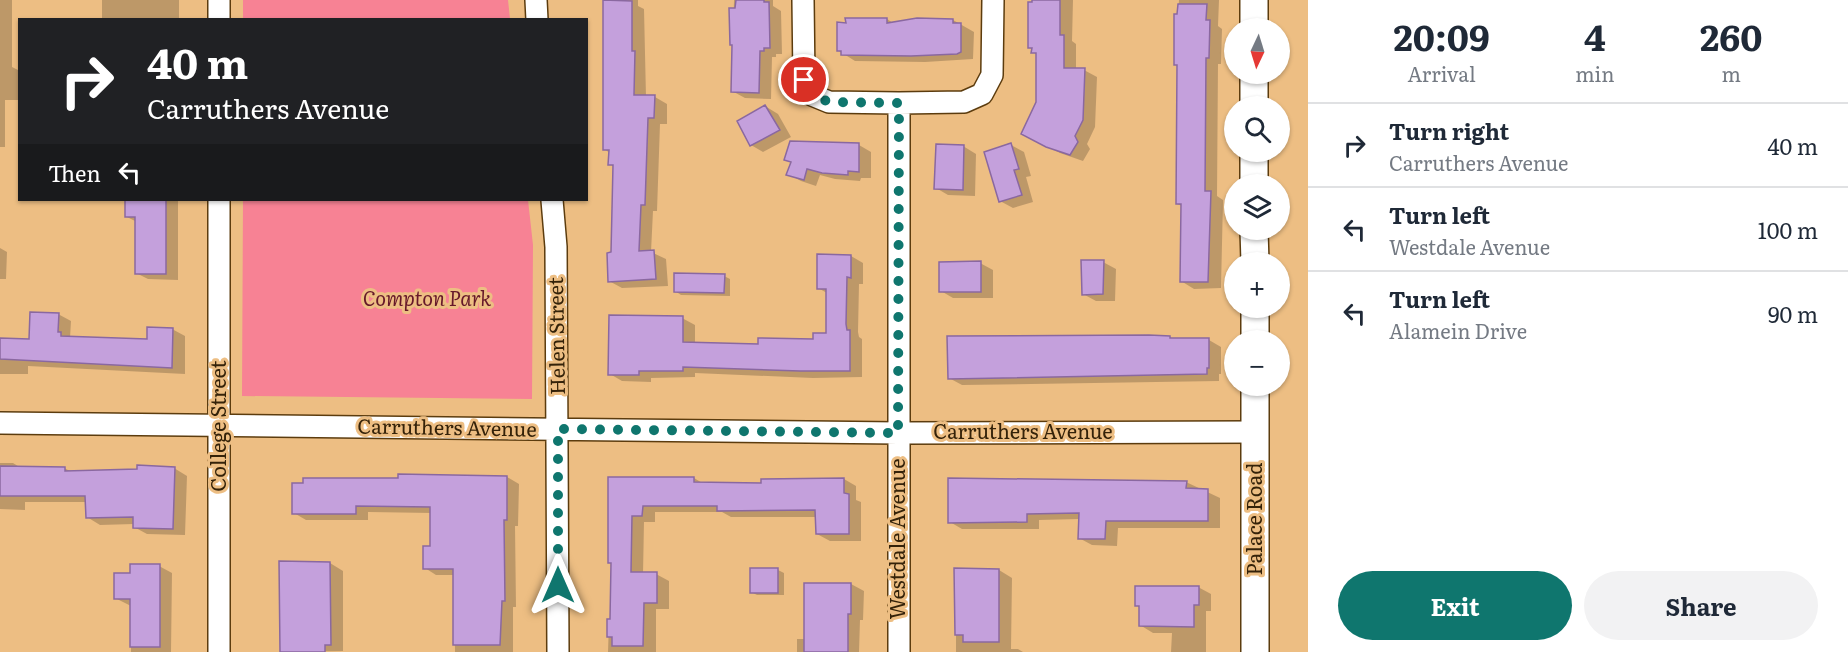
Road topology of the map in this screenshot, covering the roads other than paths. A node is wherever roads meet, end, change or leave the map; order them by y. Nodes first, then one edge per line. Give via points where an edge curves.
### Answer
1 (219, 0) edge
2 (536, 0) edge
3 (803, 0) edge
4 (993, 0) edge
5 (1254, 0) edge
6 (219, 18) edge
7 (537, 18) edge
8 (1254, 18) edge
9 (899, 103) junction
10 (219, 201) edge
11 (552, 201) edge
12 (1255, 396) edge
13 (0, 423) edge
14 (219, 425) junction
15 (558, 429) junction
16 (1255, 432) junction
17 (898, 433) junction
18 (219, 652) edge
19 (558, 652) edge
20 (898, 652) edge
21 (1255, 652) edge

1 - 6 street
2 - 7 street
3 - 9 street via 804,80 812,95 829,102
4 - 9 street via 992,75 982,94 964,102
5 - 8 street
9 - 17 street, Westdale Avenue
10 - 14 street, College Street
11 - 15 street, Helen Street
12 - 16 street, Palace Road
13 - 14 street, Carruthers Avenue
14 - 15 street, Carruthers Avenue
14 - 18 street, College Street
15 - 17 street, Carruthers Avenue
15 - 19 street, Helen Street
16 - 17 street, Carruthers Avenue
16 - 21 street, Palace Road
17 - 20 street, Westdale Avenue

